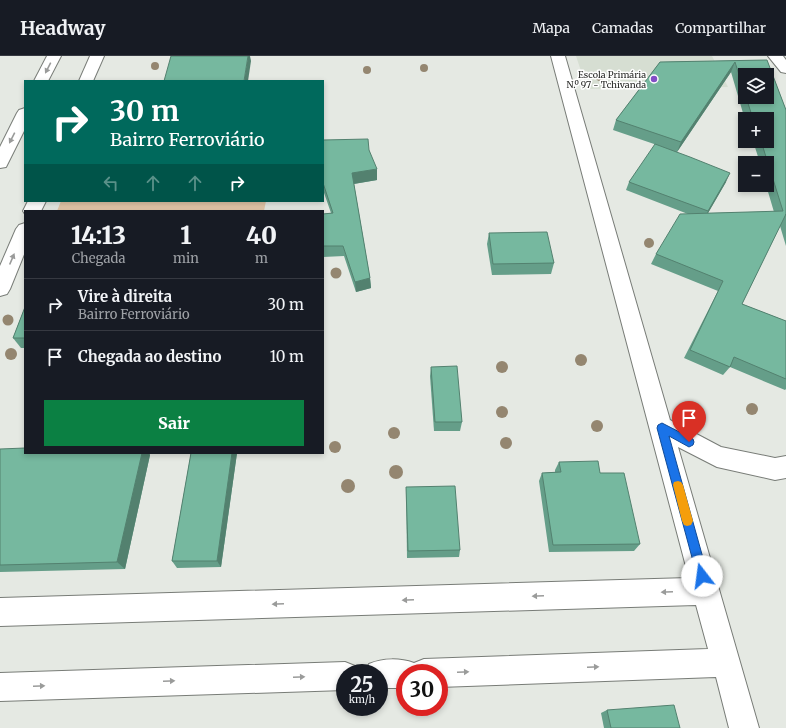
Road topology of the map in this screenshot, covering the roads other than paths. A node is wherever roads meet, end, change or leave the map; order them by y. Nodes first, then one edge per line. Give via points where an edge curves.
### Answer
1 (54, 56) edge
2 (97, 56) edge
3 (558, 56) edge
4 (775, 56) edge
5 (786, 69) edge
6 (42, 80) edge
7 (86, 80) edge
8 (24, 115) edge
9 (0, 163) edge
10 (24, 231) edge
11 (0, 289) edge
12 (662, 428) junction
13 (786, 467) edge
14 (706, 591) junction
15 (0, 612) edge
16 (726, 663) junction
17 (448, 672) edge
18 (336, 676) edge
19 (0, 687) edge
20 (744, 728) edge

1 -> 6 street
2 - 7 street
3 - 12 street
4 - 5 street
8 -> 9 street
11 -> 10 street
12 - 13 street via 717,457 775,469
12 - 14 street
14 -> 15 street
14 - 16 street
17 -> 16 street
16 - 20 street
19 -> 18 street

